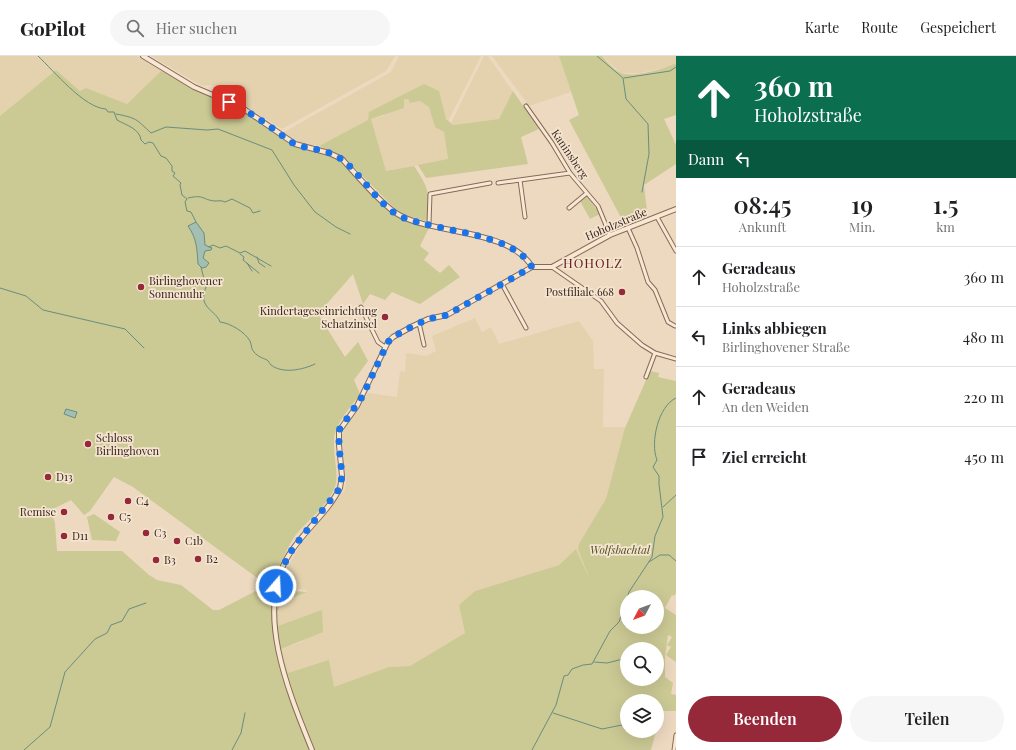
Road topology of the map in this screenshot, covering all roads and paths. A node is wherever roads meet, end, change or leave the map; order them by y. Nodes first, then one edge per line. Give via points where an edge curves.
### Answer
1 (142, 56) edge
2 (526, 106) dead end
3 (570, 173) junction
4 (520, 180) junction
5 (490, 183) dead end
6 (498, 183) dead end
7 (587, 193) junction
8 (569, 208) dead end
9 (676, 209) edge
10 (525, 217) dead end
11 (657, 217) junction
12 (428, 224) junction
13 (628, 228) junction
14 (610, 235) junction
15 (676, 251) edge
16 (532, 267) junction
17 (552, 267) junction
18 (502, 284) junction
19 (362, 307) dead end
20 (419, 323) junction
21 (676, 326) edge
22 (526, 328) dead end
23 (424, 345) dead end
24 (385, 347) junction
25 (655, 352) junction
26 (676, 359) edge
27 (646, 377) dead end
28 (676, 735) edge
29 (312, 750) edge
30 (674, 750) edge

1 - 12 street via 194,87 241,107 295,144 336,155 395,213
2 - 3 street, Kaninsberg
3 - 4 street
3 - 7 street, Kaninsberg
4 - 6 street
4 - 10 street
5 - 12 street via 430,194
7 - 8 street
7 - 14 street, Kaninsberg via 598,206
9 - 11 street, Hoholzstraße
11 - 13 street, Hoholzstraße
11 - 15 street
12 - 16 street via 496,241 529,261
13 - 14 street, Hoholzstraße
13 - 21 street via 648,282 655,290 668,322
14 - 17 street, Hoholzstraße
16 - 17 street, Hoholzstraße
16 - 18 street, Hoholzstraße
17 - 25 street via 601,301 628,334
18 - 20 street, Hoholzstraße via 447,315
18 - 22 street
19 - 24 street via 378,342
20 - 23 street
20 - 24 street, Hoholzstraße via 393,337
24 - 29 street, Hoholzstraße via 362,397 338,433 342,476 340,488 293,548 282,568 275,589 273,621 278,644 287,682
25 - 26 street
25 - 27 street
28 - 30 street

